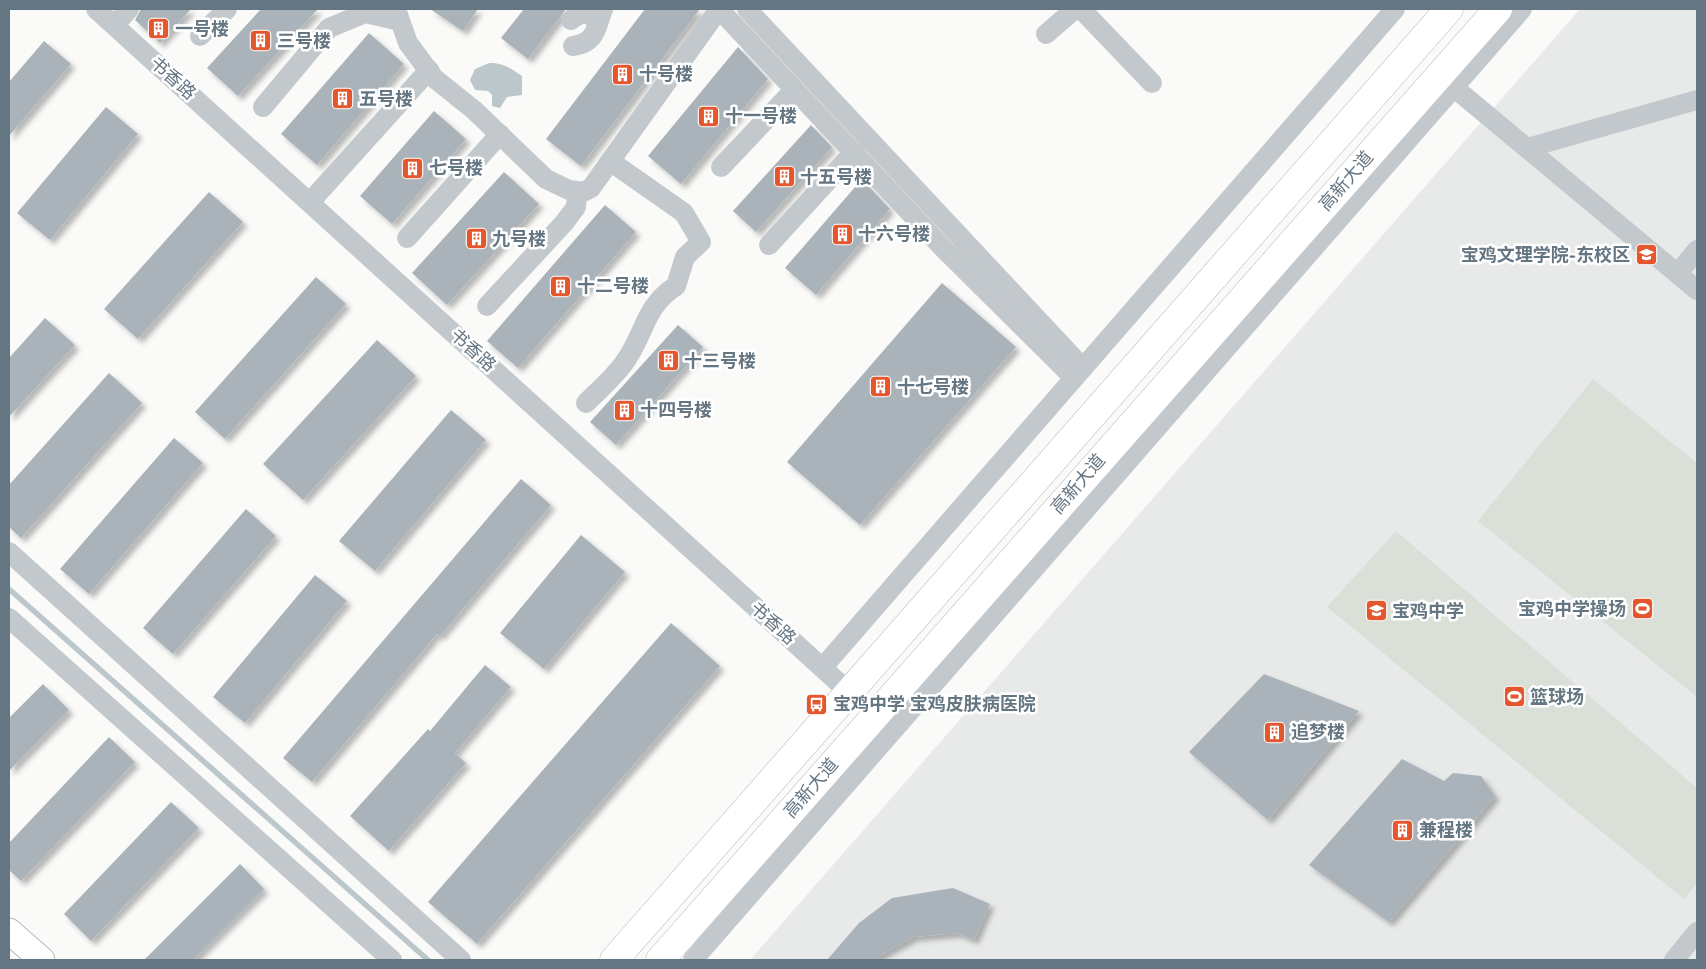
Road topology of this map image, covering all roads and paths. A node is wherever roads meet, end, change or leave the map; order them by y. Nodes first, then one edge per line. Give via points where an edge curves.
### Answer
1 (96, 9) edge
2 (129, 9) edge
3 (227, 9) edge
4 (747, 9) edge
5 (1075, 9) edge
6 (1080, 9) edge
7 (1449, 9) edge
8 (1498, 9) edge
9 (1522, 9) edge
10 (1384, 13) edge
11 (398, 15) edge
12 (600, 17) edge
13 (571, 20) dead end
14 (115, 25) junction
15 (1046, 34) dead end
16 (200, 36) dead end
17 (573, 46) dead end
18 (429, 70) junction
19 (1447, 81) junction
20 (1152, 83) dead end
21 (794, 90) junction
22 (1697, 100) edge
23 (263, 107) dead end
24 (500, 134) junction
25 (1527, 148) junction
26 (854, 152) junction
27 (610, 161) junction
28 (721, 167) dead end
29 (577, 191) junction
30 (310, 202) junction
31 (407, 238) dead end
32 (769, 245) dead end
33 (1697, 250) edge
34 (1678, 273) junction
35 (1697, 290) edge
36 (487, 306) dead end
37 (1078, 373) junction
38 (586, 403) dead end
39 (9, 552) edge
40 (9, 618) edge
41 (823, 667) junction
42 (850, 693) junction
43 (9, 930) edge
44 (1697, 935) edge
45 (42, 960) edge
46 (392, 960) edge
47 (461, 960) edge
48 (614, 960) edge
49 (660, 960) edge
50 (693, 960) edge
51 (1674, 960) edge

1 - 14 street, 书香路
2 - 14 street
3 - 16 street
4 - 37 street
5 - 15 street
6 - 20 street
7 - 42 highway, 高新大道
8 - 19 highway, 高新大道
9 - 19 street
10 - 37 street
11 - 18 street via 408,43
11 - 23 street via 365,13 329,28
12 - 13 street via 595,19 579,13
12 - 17 street via 592,38 586,44
14 - 30 street, 书香路
18 - 24 street
18 - 30 street
19 - 25 street
19 - 49 highway, 高新大道
19 - 50 street
21 - 26 street
21 - 27 street via 719,9
21 - 28 street
22 - 25 street
24 - 29 street via 546,179
24 - 31 street
25 - 34 street
26 - 32 street
26 - 37 street via 945,250
27 - 29 street via 590,188
27 - 38 street via 684,214 701,242 685,257 676,286 664,294 649,312 625,362
29 - 36 street via 576,207 564,223
30 - 41 street, 书香路
33 - 34 street
34 - 35 street
37 - 41 street
39 - 47 street
40 - 46 street
41 - 42 street, 书香路
42 - 48 highway, 高新大道
43 - 45 main road
44 - 51 street

